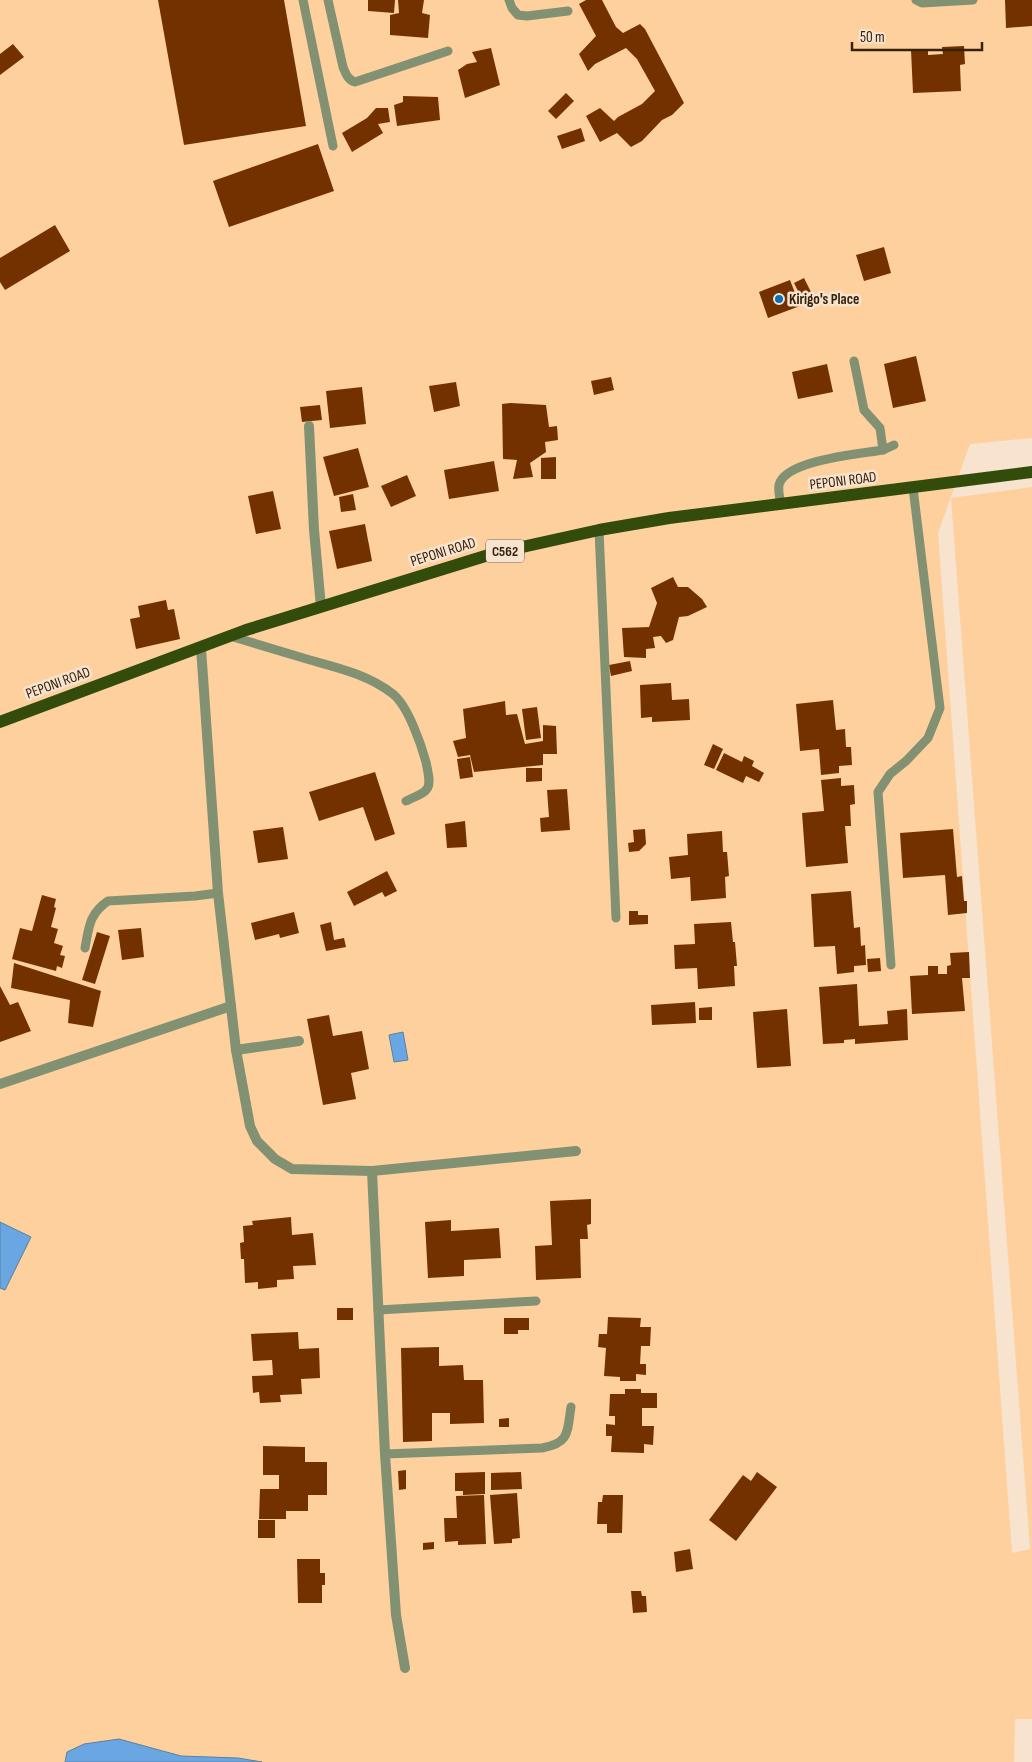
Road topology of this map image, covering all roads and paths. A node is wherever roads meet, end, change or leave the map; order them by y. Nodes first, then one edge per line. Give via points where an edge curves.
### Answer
1 (304, 0) edge
2 (328, 0) edge
3 (510, 0) edge
4 (916, 0) edge
5 (973, 0) edge
6 (568, 11) dead end
7 (448, 51) dead end
8 (333, 146) dead end
9 (854, 361) dead end
10 (309, 426) dead end
11 (894, 445) dead end
12 (883, 450) junction
13 (1032, 472) edge
14 (913, 488) junction
15 (781, 505) junction
16 (599, 530) junction
17 (321, 607) junction
18 (230, 636) junction
19 (201, 648) junction
20 (0, 722) edge
21 (406, 801) dead end
22 (218, 893) junction
23 (616, 918) dead end
24 (84, 948) dead end
25 (891, 965) dead end
26 (231, 1006) junction
27 (300, 1041) dead end
28 (236, 1050) junction
29 (0, 1084) edge
30 (576, 1151) dead end
31 (372, 1171) junction
32 (536, 1301) dead end
33 (378, 1310) junction
34 (571, 1407) dead end
35 (385, 1454) junction
36 (405, 1668) dead end

1 - 8 lane
2 - 7 lane via 343,68 352,81
3 - 6 lane via 518,15
4 - 5 lane via 922,3
9 - 12 lane via 864,410 880,428
10 - 17 street
11 - 12 lane
12 - 15 lane via 805,464 785,474 778,486
13 - 14 main road, PEPONI ROAD / C562
14 - 15 main road, PEPONI ROAD / C562
14 - 25 lane via 940,708 928,738 890,774 878,792
15 - 16 main road, PEPONI ROAD / C562
16 - 17 main road, PEPONI ROAD / C562 via 495,553
16 - 23 lane
17 - 18 main road, PEPONI ROAD / C562
18 - 19 main road, PEPONI ROAD / C562
18 - 21 lane via 363,675 395,695 407,713 429,777 429,786 424,794
19 - 20 main road, PEPONI ROAD / C562
19 - 22 street
22 - 24 lane via 108,901 90,920
22 - 26 street
26 - 28 street
26 - 29 street
27 - 28 street
28 - 31 street via 250,1126 274,1159 292,1169
30 - 31 street
31 - 33 street
32 - 33 lane
33 - 35 street
34 - 35 lane via 567,1433 556,1446
35 - 36 street via 396,1614

